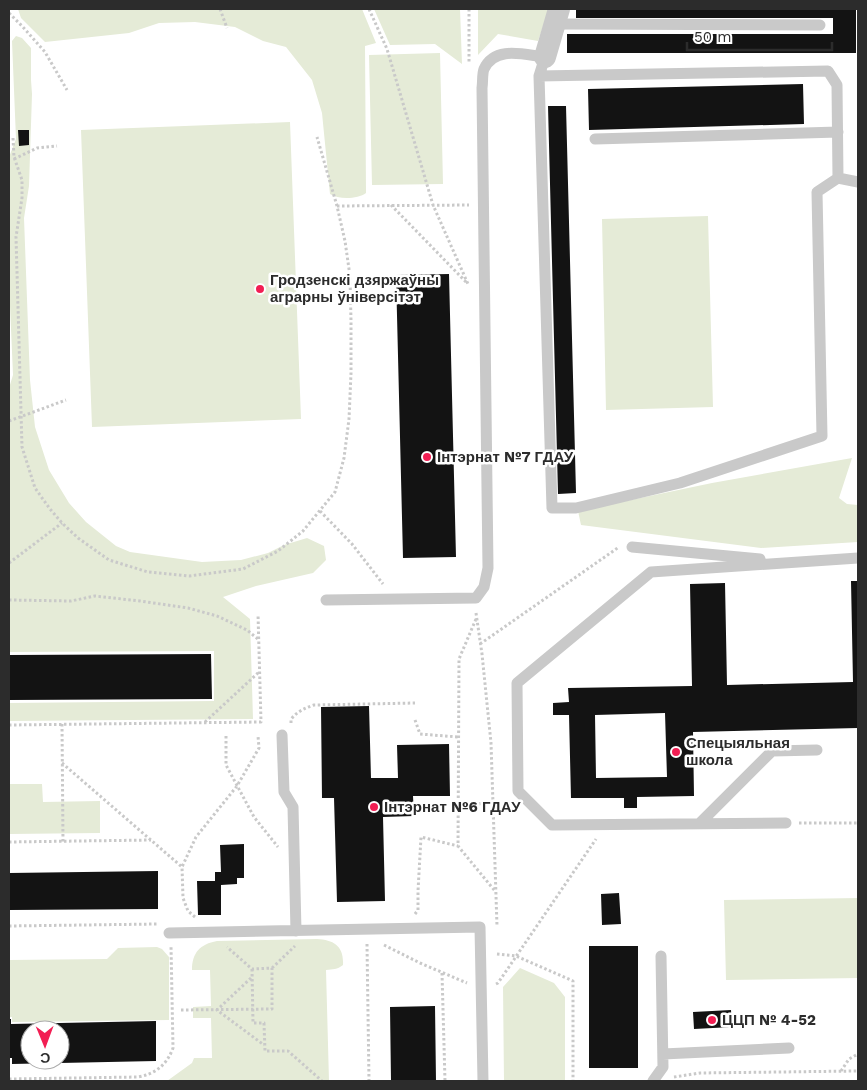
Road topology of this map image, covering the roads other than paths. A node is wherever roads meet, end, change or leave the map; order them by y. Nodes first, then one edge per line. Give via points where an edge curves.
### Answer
1 (556, 17) edge
2 (820, 26) dead end
3 (542, 67) junction
4 (838, 132) junction
5 (595, 139) dead end
6 (838, 178) junction
7 (858, 182) edge
8 (632, 547) road end
9 (858, 558) edge
10 (794, 563) junction
11 (326, 600) dead end
12 (286, 732) road end
13 (817, 750) dead end
14 (786, 823) road end
15 (699, 824) junction
16 (296, 931) junction
17 (169, 933) road end
18 (661, 956) dead end
19 (789, 1048) dead end
20 (663, 1054) junction
21 (483, 1081) edge
22 (654, 1081) edge

1 - 2 lane
1 - 3 street
3 - 4 lane via 828,71 837,85
3 - 6 lane via 552,508 576,508 680,483 822,436 817,192
3 - 11 lane via 514,53 493,57 484,70 488,568 484,586 476,598
4 - 5 lane
4 - 6 lane
6 - 7 lane
8 - 10 lane
9 - 10 lane
10 - 15 lane via 651,572 517,683 518,791 552,825
12 - 16 lane via 284,792 293,807
13 - 15 lane via 772,751
14 - 15 lane
16 - 17 lane
16 - 21 lane via 480,927
18 - 20 lane
19 - 20 lane
20 - 22 lane via 663,1067

